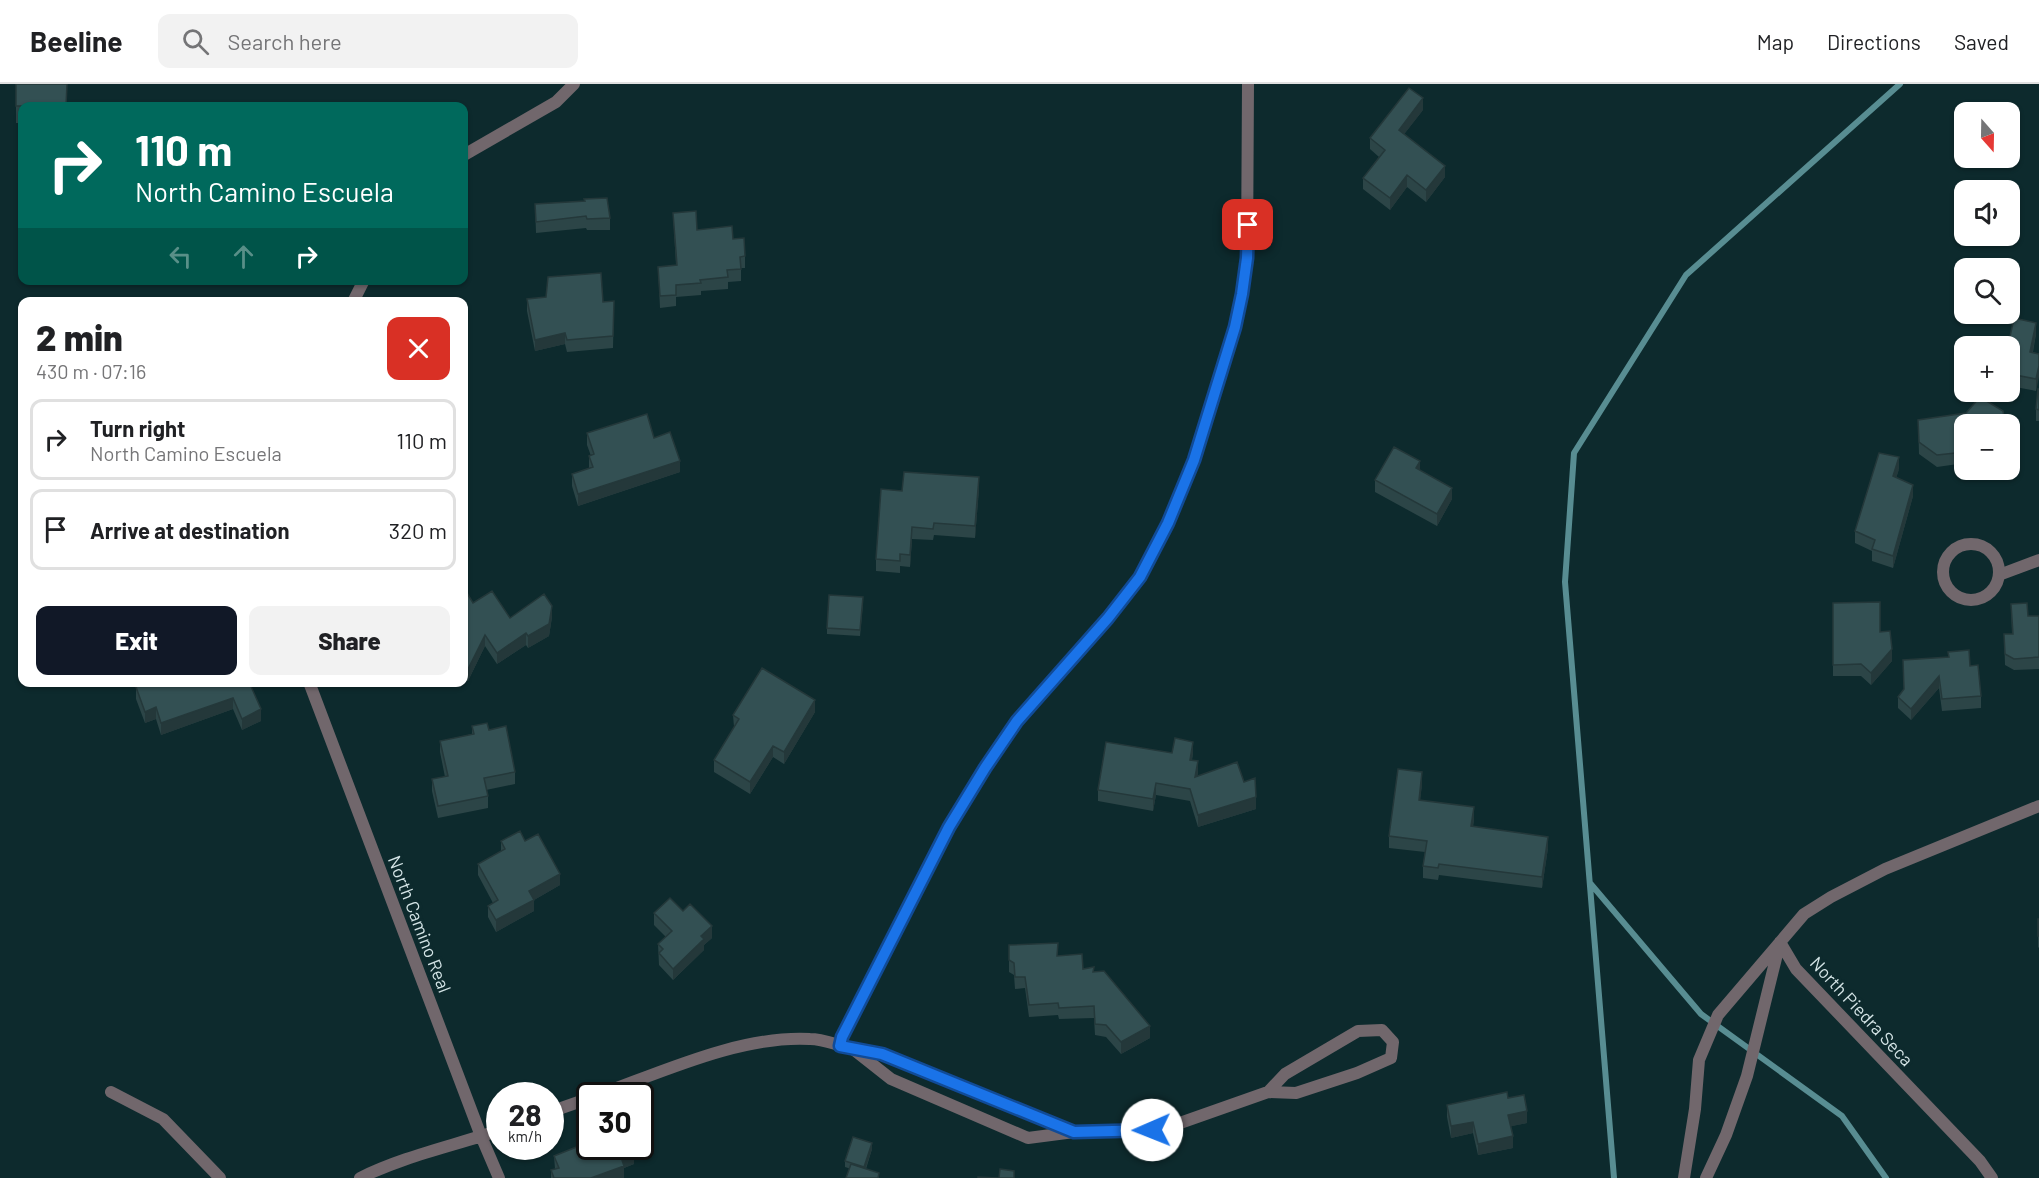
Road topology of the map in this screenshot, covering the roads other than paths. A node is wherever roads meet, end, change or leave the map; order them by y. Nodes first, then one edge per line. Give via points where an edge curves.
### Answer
1 (574, 84) edge
2 (1248, 84) edge
3 (468, 153) edge
4 (2039, 560) edge
5 (1999, 575) junction
6 (311, 687) edge
7 (2039, 806) edge
8 (1780, 942) junction
9 (840, 1046) junction
10 (853, 1049) junction
11 (634, 1082) edge
12 (111, 1092) dead end
13 (1268, 1092) junction
14 (1074, 1132) junction
15 (486, 1134) edge
16 (481, 1136) junction
17 (220, 1178) edge
18 (360, 1178) edge
19 (499, 1178) edge
20 (1684, 1178) edge
21 (1706, 1178) edge
22 (1992, 1178) edge

1 - 3 street via 556,102
2 - 9 street via 1247,248 1242,294 1194,460 1168,523 1140,577 1017,721 985,768 921,880
4 - 5 street
5 - 5 street via 1997,584 1984,597 1966,600 1945,582 1944,564 1955,549 1972,544 1989,550 1999,566
6 - 16 street, North Camino Real
7 - 8 street via 1876,873 1804,914
8 - 20 street via 1718,1015 1699,1060
8 - 21 street via 1747,1076
8 - 22 street, North Piedra Seca via 1796,969
9 - 10 street
9 - 11 street via 812,1039 752,1043
10 - 14 street via 882,1054
10 - 14 street via 891,1079 1028,1138
12 - 17 street via 163,1119
13 - 13 street via 1296,1093 1357,1073 1391,1058 1393,1042 1382,1030 1358,1031 1285,1074
13 - 14 street via 1163,1129
15 - 16 street
16 - 18 street
16 - 19 street, North Camino Real

